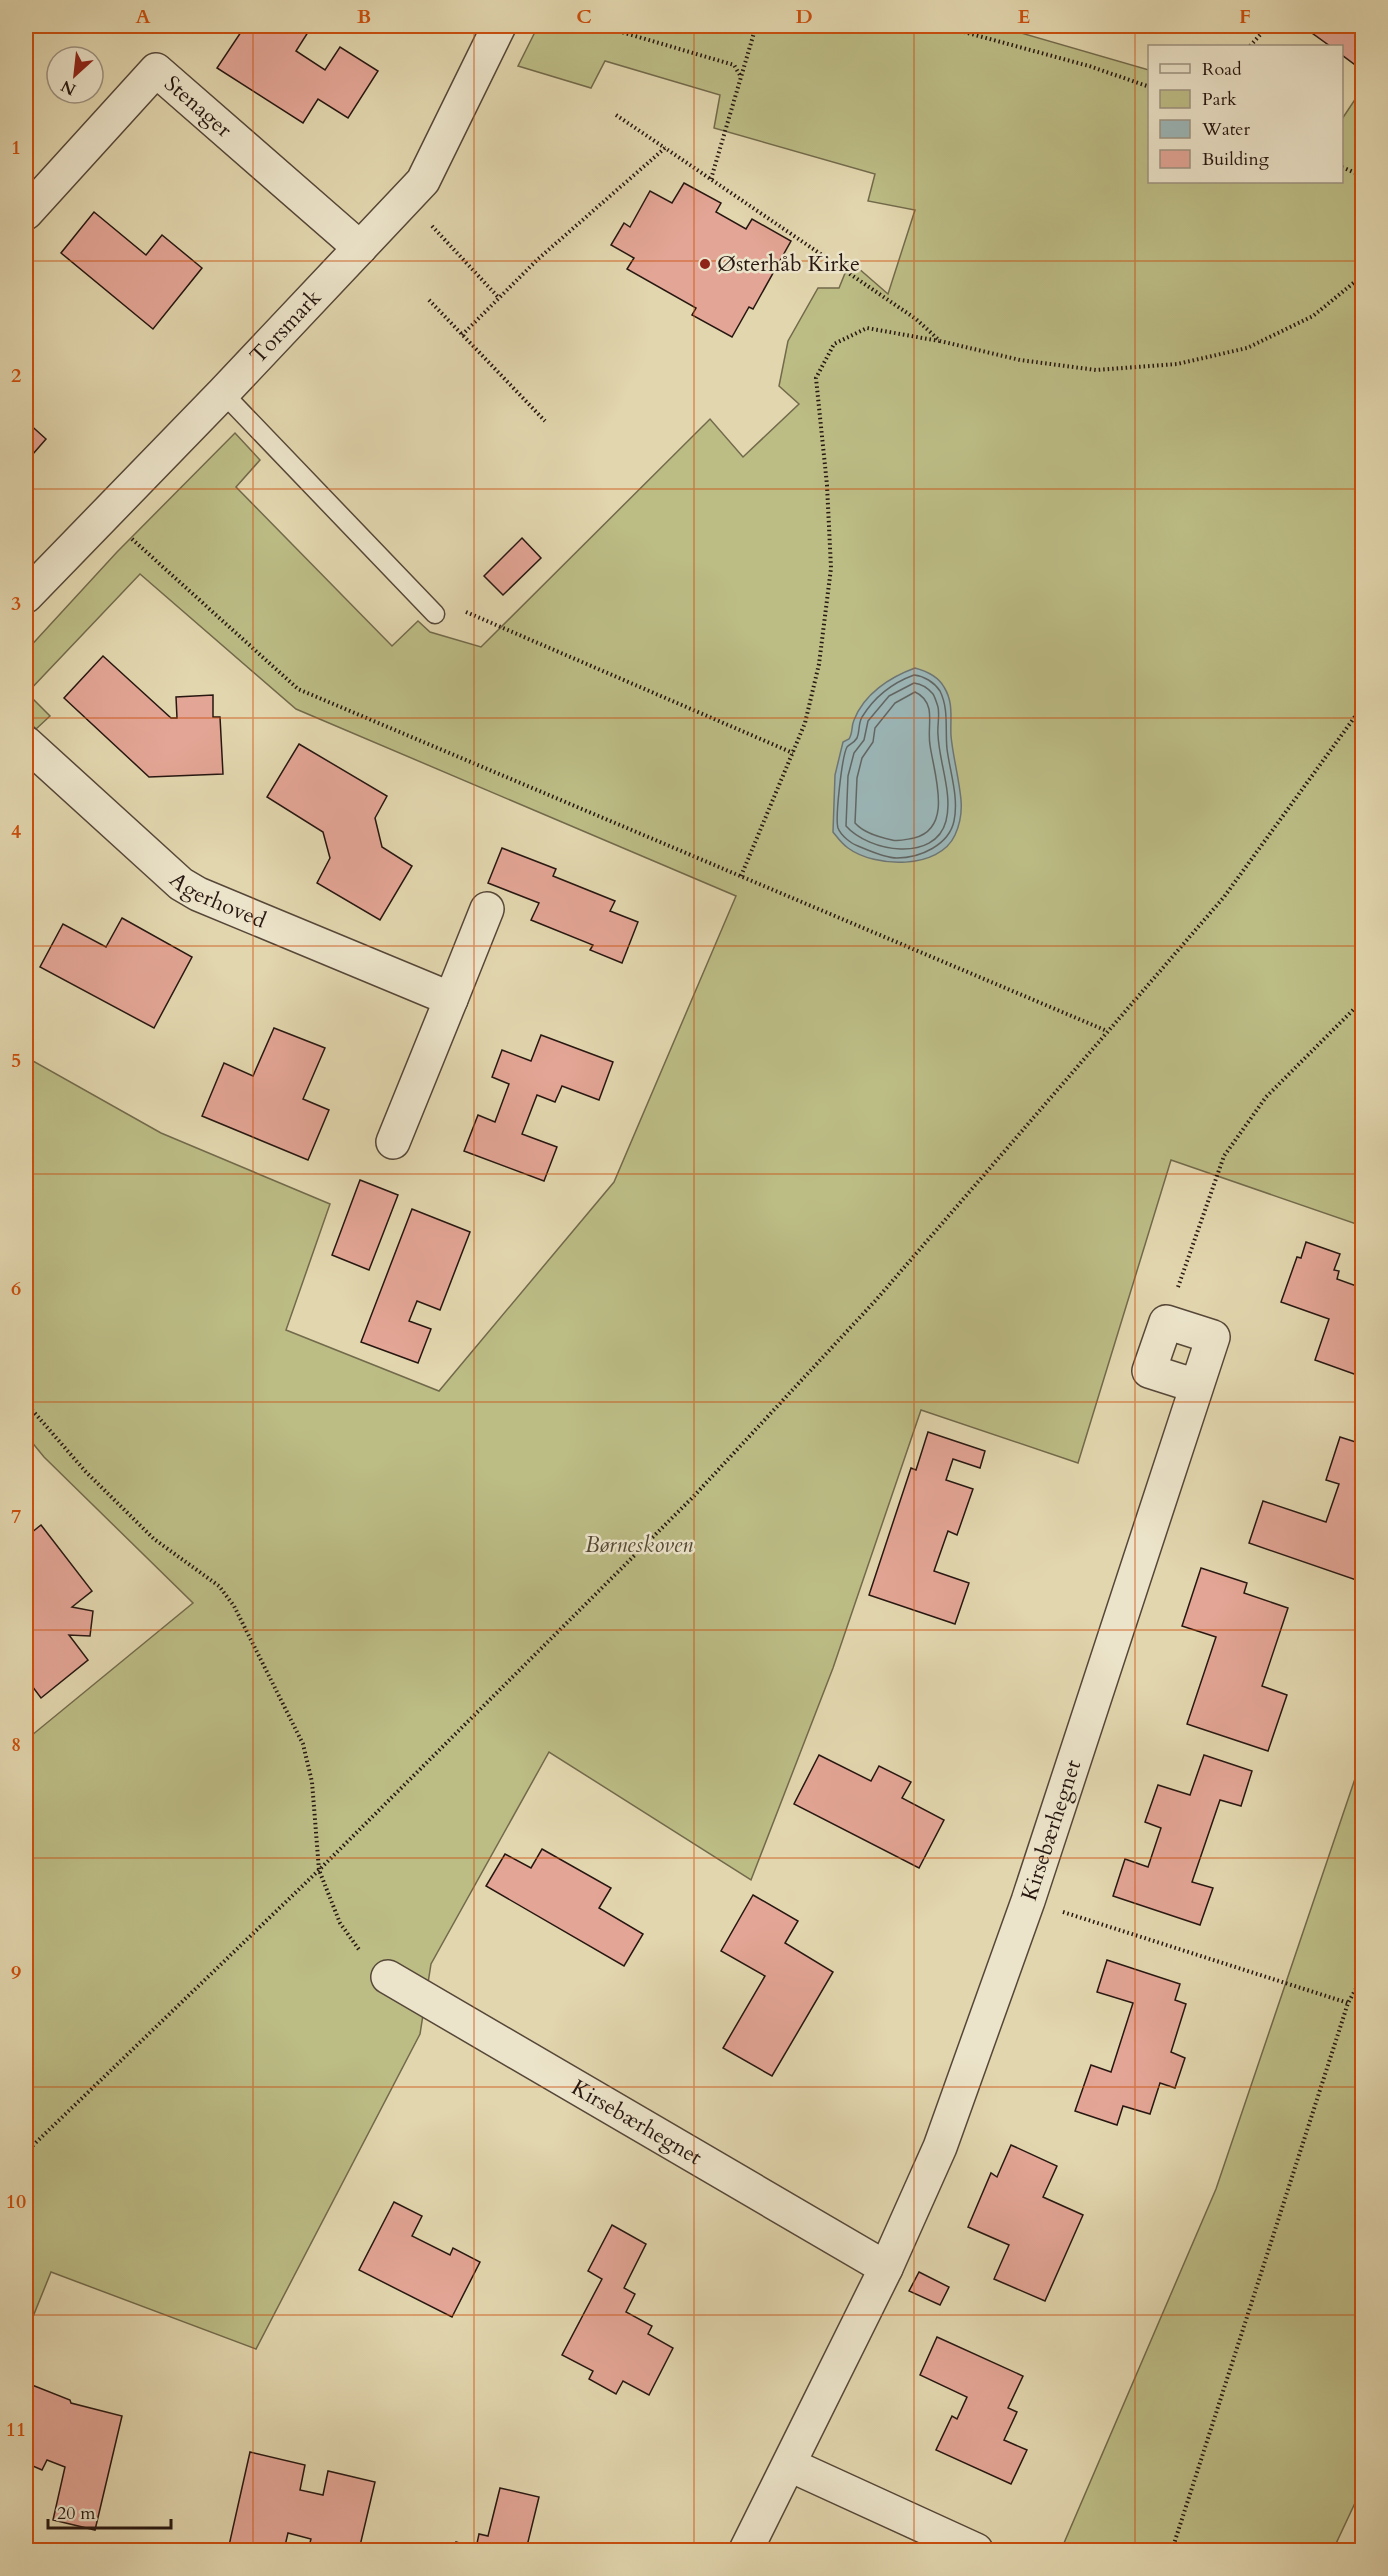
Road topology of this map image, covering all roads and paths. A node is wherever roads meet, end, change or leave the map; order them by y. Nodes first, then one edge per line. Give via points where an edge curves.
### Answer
1 (500, 26) edge
2 (601, 26) edge
3 (756, 26) edge
4 (942, 26) edge
5 (1268, 26) edge
6 (1251, 45) edge
7 (741, 78) junction
8 (1148, 87) edge
9 (616, 115) dead end
10 (665, 148) junction
11 (1343, 168) edge
12 (1362, 176) edge
13 (711, 179) junction
14 (26, 213) edge
15 (430, 223) dead end
16 (360, 248) junction
17 (1362, 276) edge
18 (500, 298) junction
19 (429, 300) dead end
20 (462, 335) junction
21 (940, 341) junction
22 (223, 393) junction
23 (545, 421) dead end
24 (105, 514) junction
25 (27, 592) edge
26 (435, 614) joint
27 (1362, 707) edge
28 (26, 743) edge
29 (793, 753) junction
30 (741, 876) junction
31 (487, 909) dead end
32 (451, 999) junction
33 (1362, 1001) edge
34 (1108, 1032) junction
35 (393, 1142) dead end
36 (1166, 1322) junction
37 (1196, 1386) junction
38 (26, 1403) edge
39 (319, 1870) junction
40 (1028, 1901) junction
41 (388, 1977) joint
42 (1362, 1978) edge
43 (1348, 2003) junction
44 (26, 2152) edge
45 (886, 2268) junction
46 (790, 2465) junction
47 (746, 2550) edge
48 (976, 2550) edge
49 (1172, 2550) edge

1 - 16 street, Torsmark via 423,182
2 - 7 path via 734,64
3 - 7 path
4 - 8 path via 1089,66
5 - 6 path
7 - 13 path
9 - 10 path
10 - 13 path
10 - 18 path via 538,259
11 - 12 path
13 - 21 path via 916,319
14 - 16 street, Stenager via 156,70
15 - 18 path
16 - 22 street, Torsmark
17 - 21 path via 1313,316 1247,348 1177,364 1096,370 1020,360
18 - 20 path
19 - 20 path
20 - 23 path
21 - 29 path via 867,328 834,344 816,378 831,568 819,664 805,723
22 - 24 street, Torsmark
22 - 26 lane
24 - 25 street, Torsmark
24 - 30 path via 298,689
26 - 29 path via 465,612
27 - 34 path via 1224,897
28 - 32 street, Agerhoved via 181,884
29 - 30 path
30 - 34 path
31 - 32 street
32 - 35 street
33 - 36 path via 1266,1097 1224,1156
34 - 39 path via 876,1300 693,1497
36 - 37 street, Kirsebærhegnet via 1213,1337
36 - 37 street via 1149,1371
37 - 40 street, Kirsebærhegnet
38 - 39 path via 86,1472 154,1539 219,1586 234,1606 303,1744 312,1782
39 - 41 path via 340,1923 374,1971
39 - 44 path
40 - 43 path
40 - 45 street, Kirsebærhegnet via 940,2147
41 - 45 street, Kirsebærhegnet
42 - 43 path
43 - 49 path
45 - 46 street, Kirsebærhegnet
46 - 47 street, Kirsebærhegnet
46 - 48 street

